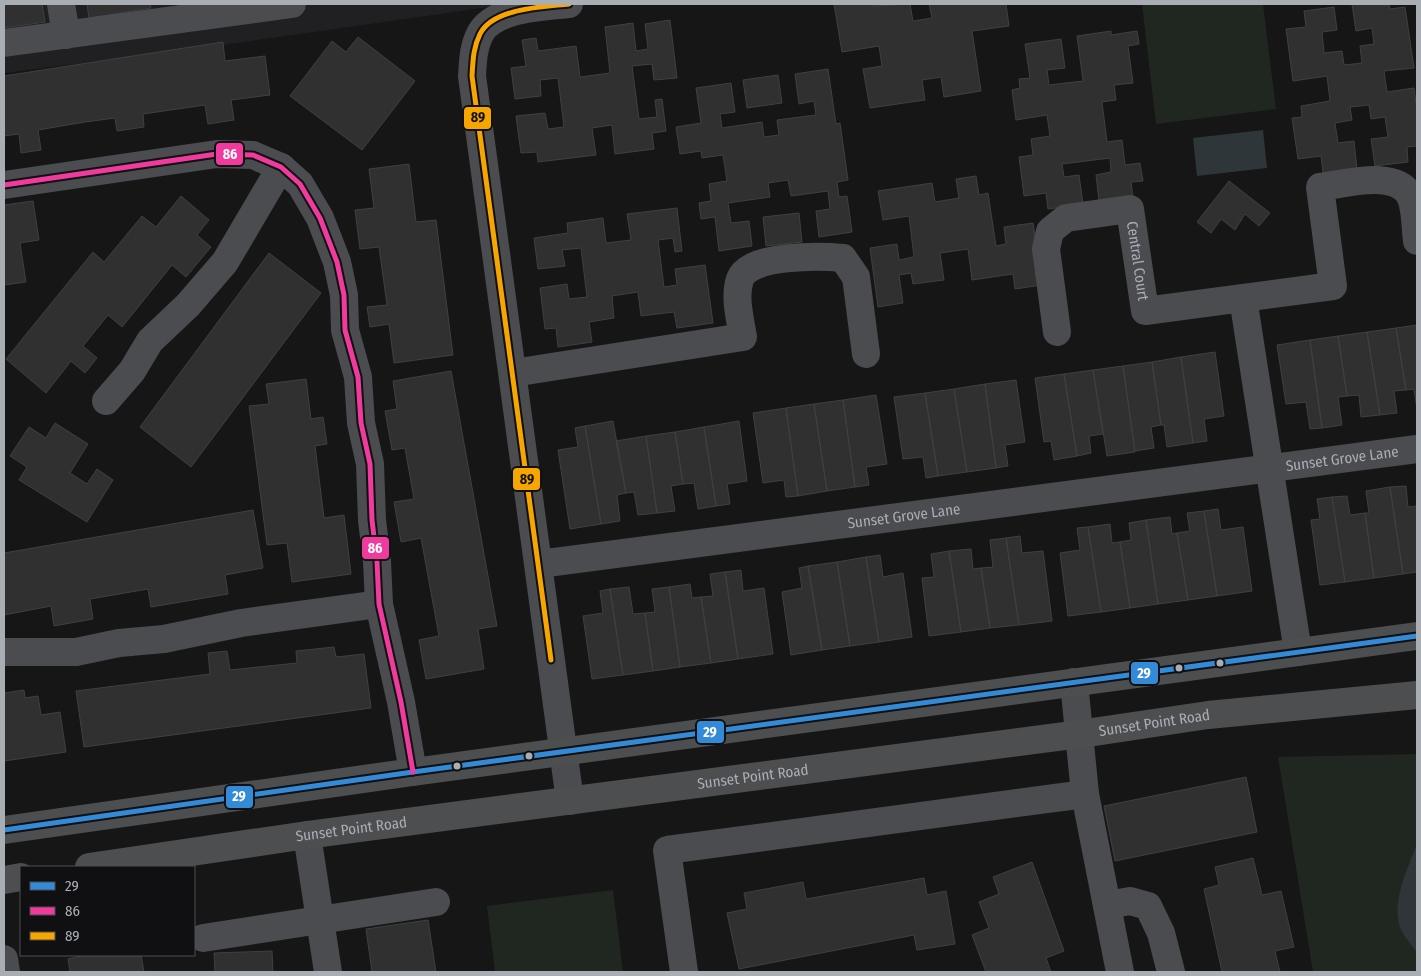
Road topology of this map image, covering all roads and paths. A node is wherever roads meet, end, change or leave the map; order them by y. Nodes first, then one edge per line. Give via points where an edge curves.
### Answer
1 (61, 4) edge
2 (282, 4) edge
3 (569, 4) edge
4 (171, 12) edge
5 (66, 35) junction
6 (4, 43) edge
7 (281, 167) junction
8 (4, 185) edge
9 (1417, 241) edge
10 (1243, 298) junction
11 (1057, 332) dead end
12 (866, 354) dead end
13 (513, 373) junction
14 (106, 402) dead end
15 (1417, 449) edge
16 (1268, 468) junction
17 (539, 564) junction
18 (379, 604) junction
19 (1417, 636) edge
20 (4, 652) edge
21 (1298, 652) junction
22 (1074, 682) junction
23 (1417, 695) edge
24 (1080, 734) junction
25 (564, 752) junction
26 (413, 772) junction
27 (1085, 794) junction
28 (570, 801) junction
29 (4, 830) edge
30 (307, 835) junction
31 (96, 866) edge
32 (20, 877) edge
33 (4, 880) edge
34 (436, 902) dead end
35 (1107, 905) junction
36 (320, 921) junction
37 (203, 938) dead end
38 (4, 958) edge
39 (6, 972) edge
40 (328, 972) edge
41 (684, 972) edge
42 (1120, 972) edge
43 (1171, 972) edge

1 - 5 street
2 - 4 street
3 - 13 street via 520,10 497,18 481,32 474,52 472,76
4 - 5 street
5 - 6 street
7 - 8 street via 253,155 217,154
7 - 14 street via 225,262 188,305 150,341 132,371
7 - 18 street via 300,184 320,218 337,262 345,330 358,377 361,423 370,464
9 - 10 street, Central Court via 1411,197 1401,184 1383,179 1320,187 1333,286
10 - 11 street, Central Court via 1144,311 1130,209 1066,218 1050,231 1046,249
10 - 16 street
12 - 13 street via 856,277 843,258 817,256 757,264 741,276 736,294 742,337
13 - 17 street
15 - 16 street, Sunset Grove Lane
16 - 17 street, Sunset Grove Lane
16 - 21 street, Sunset Grove Lane
17 - 25 street
18 - 20 street via 241,622 164,639 76,652
18 - 26 street
19 - 21 main road
21 - 22 main road
22 - 24 street
22 - 25 main road
23 - 24 main road, Sunset Point Road via 1208,715
24 - 27 street
24 - 28 main road, Sunset Point Road
25 - 26 main road
25 - 28 street
26 - 29 main road
27 - 35 street
27 - 41 street via 668,850
28 - 30 main road, Sunset Point Road
30 - 31 main road, Sunset Point Road
30 - 36 street
32 - 33 main road
34 - 36 street
35 - 42 street
35 - 43 street via 1130,901 1148,906 1161,933
36 - 37 street
36 - 40 street
38 - 39 street

